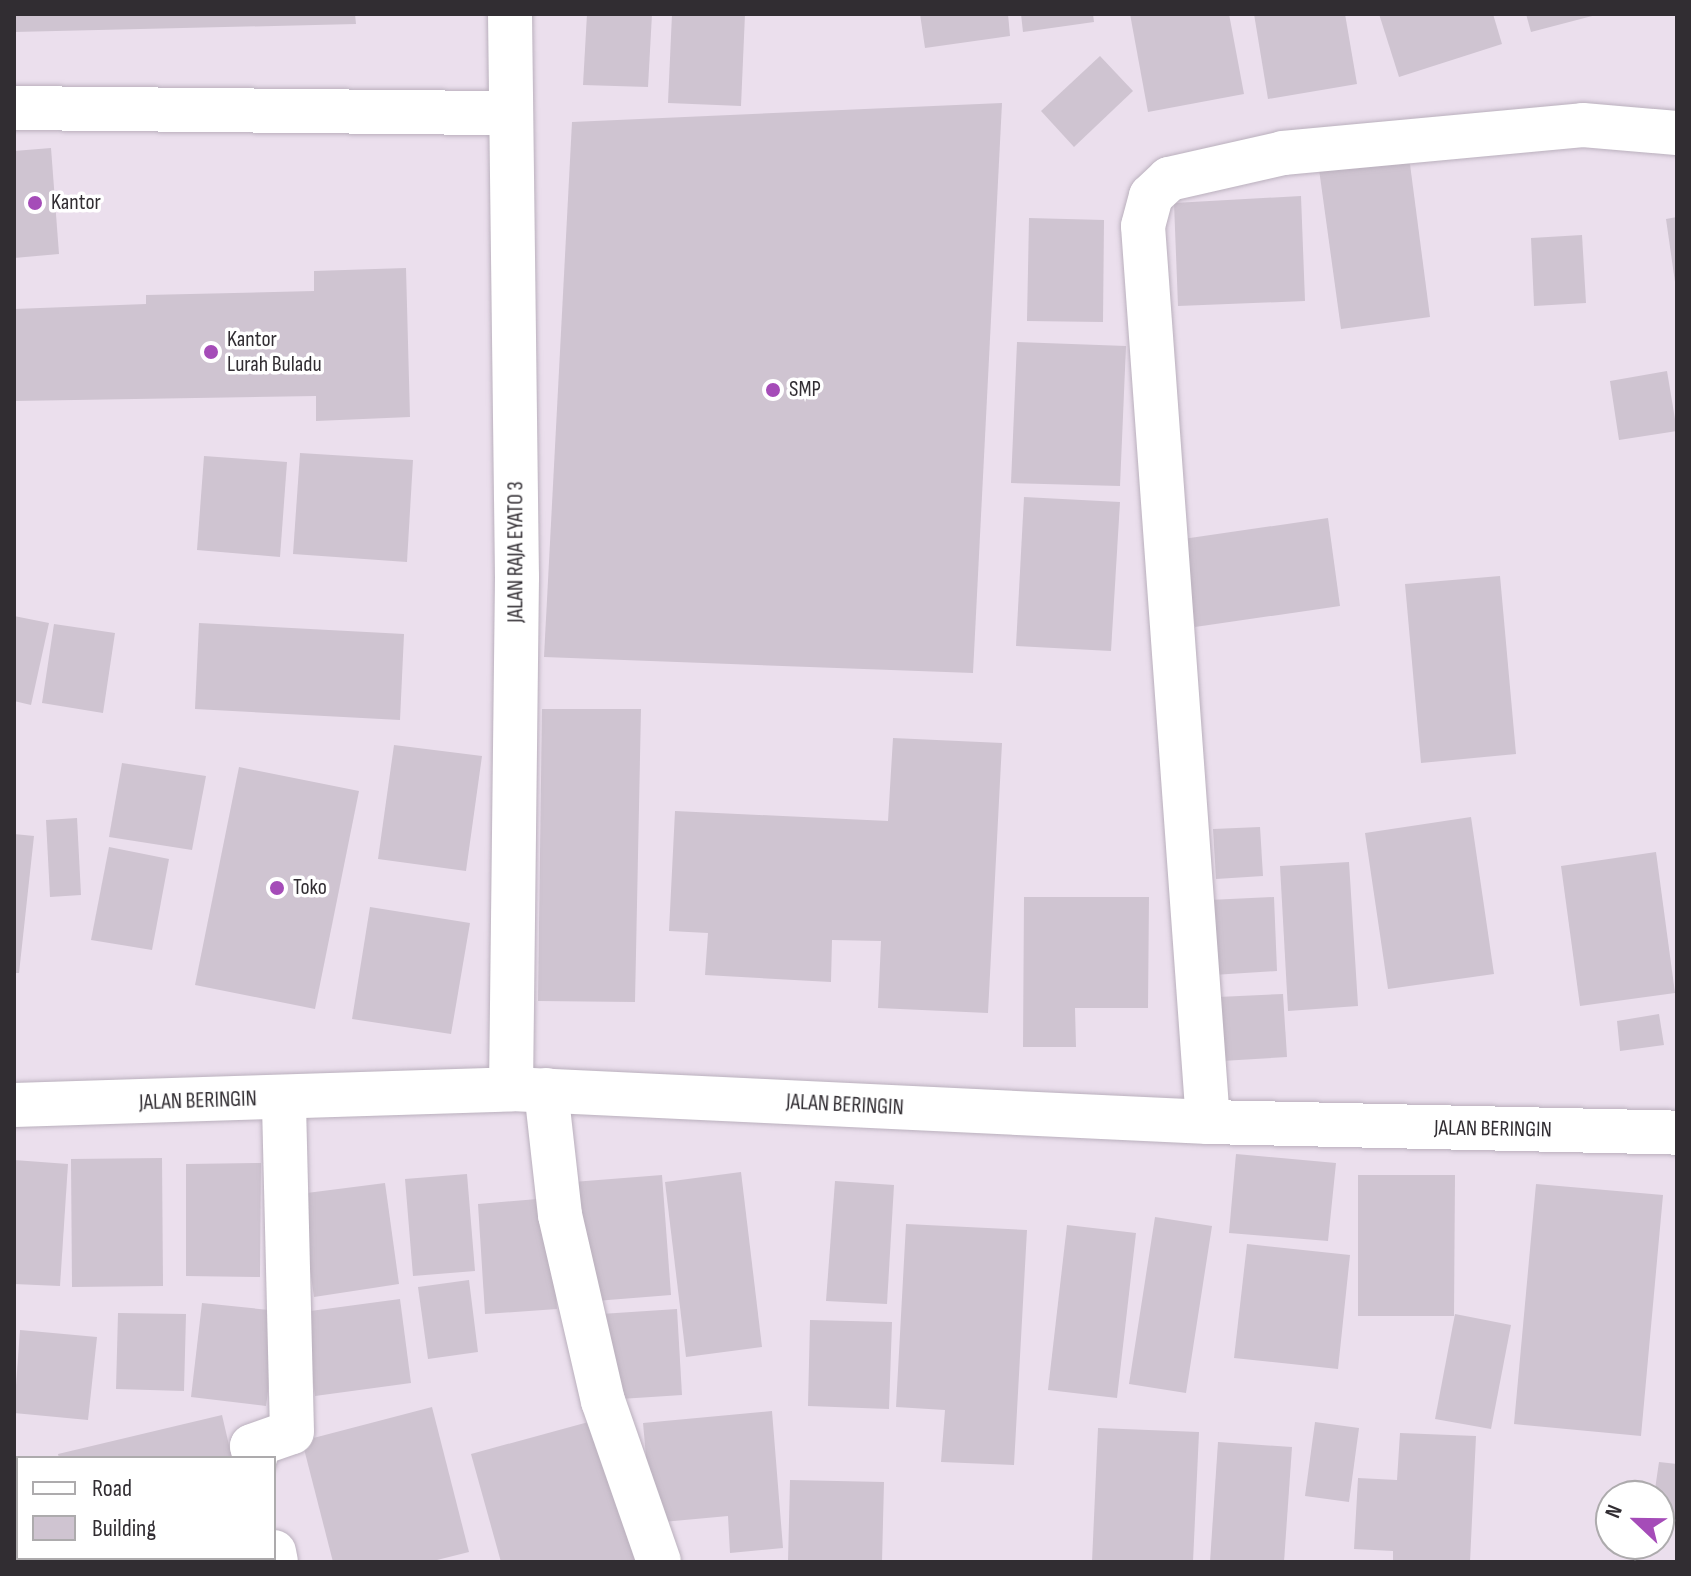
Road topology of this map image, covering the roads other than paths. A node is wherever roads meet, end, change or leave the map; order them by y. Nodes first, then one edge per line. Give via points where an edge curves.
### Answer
1 (510, 14) edge
2 (14, 108) edge
3 (511, 113) junction
4 (1677, 133) edge
5 (528, 1090) junction
6 (284, 1098) junction
7 (14, 1105) edge
8 (1208, 1122) junction
9 (1677, 1133) edge
10 (254, 1456) edge
11 (659, 1562) edge

1 - 3 street, JALAN RAJA EYATO 3
2 - 3 street
3 - 5 street, JALAN RAJA EYATO 3
4 - 8 street via 1583,125 1283,153 1169,179 1151,196 1143,226
5 - 6 street, JALAN BERINGIN
5 - 8 street, JALAN BERINGIN
5 - 11 street, JALAN RAJA EYATO 3 via 603,1401
6 - 7 street, JALAN BERINGIN
6 - 10 street via 292,1432 252,1446
8 - 9 street, JALAN BERINGIN

